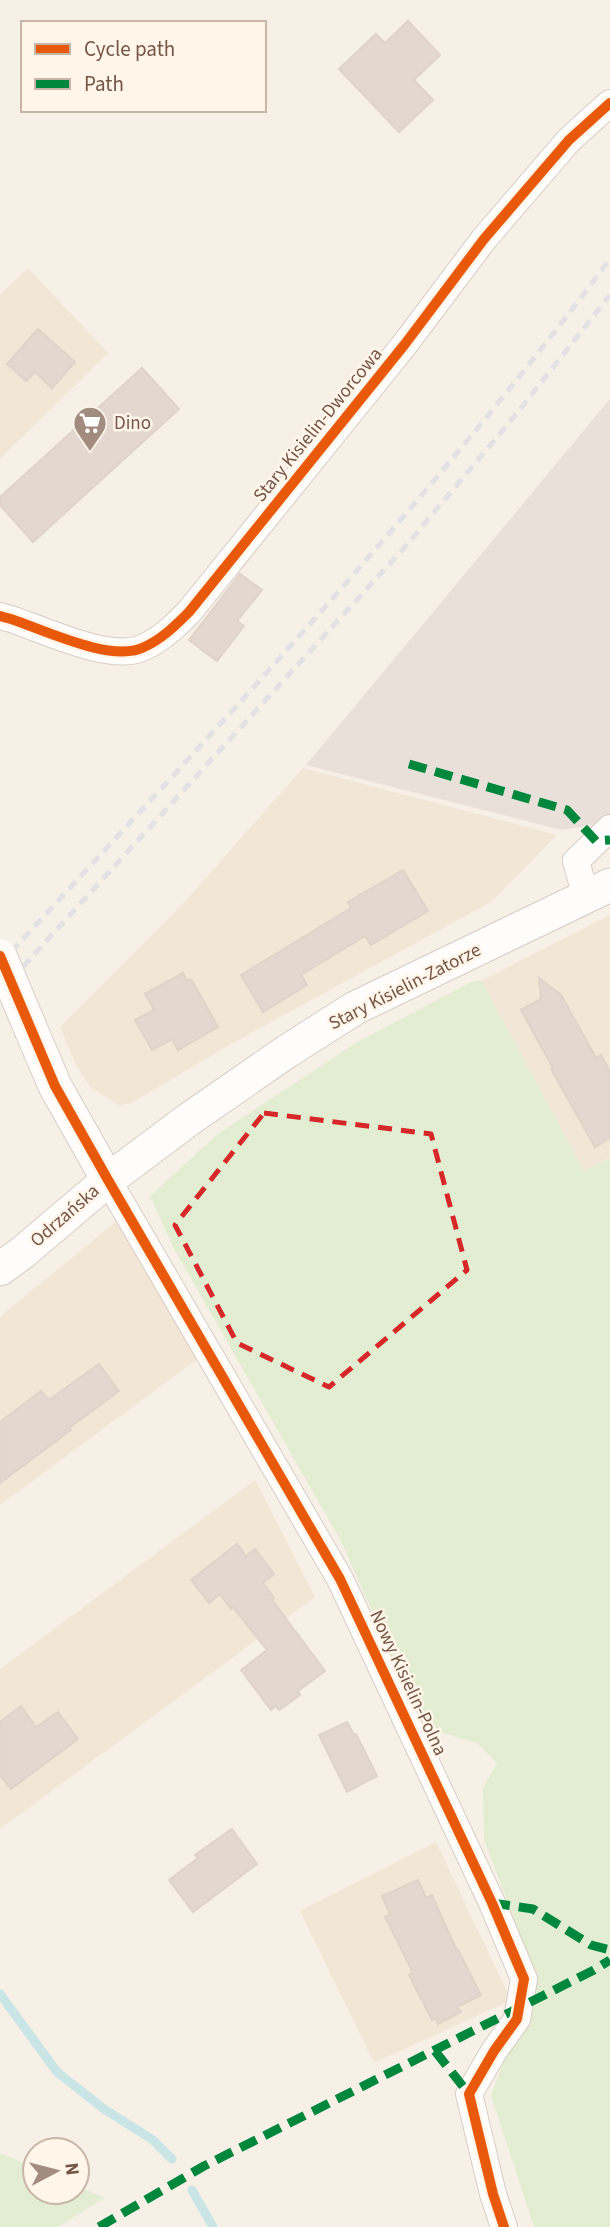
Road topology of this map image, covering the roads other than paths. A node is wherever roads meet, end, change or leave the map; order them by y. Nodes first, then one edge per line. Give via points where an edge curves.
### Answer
1 (610, 103) edge
2 (0, 617) edge
3 (610, 828) edge
4 (598, 891) edge
5 (0, 956) edge
6 (108, 1180) junction
7 (11, 1261) edge
8 (504, 2227) edge

1 - 2 street, Stary Kisielin-Dworcowa via 569,139 484,239 214,582 167,634 140,649 115,653
3 - 4 street via 576,861
4 - 6 street, Stary Kisielin-Zatorze via 355,1008
5 - 6 street, bridge via 55,1086
6 - 7 street, Odrzańska
6 - 8 street, Nowy Kisielin-Polna via 340,1579 524,1979 517,2019 469,2094

